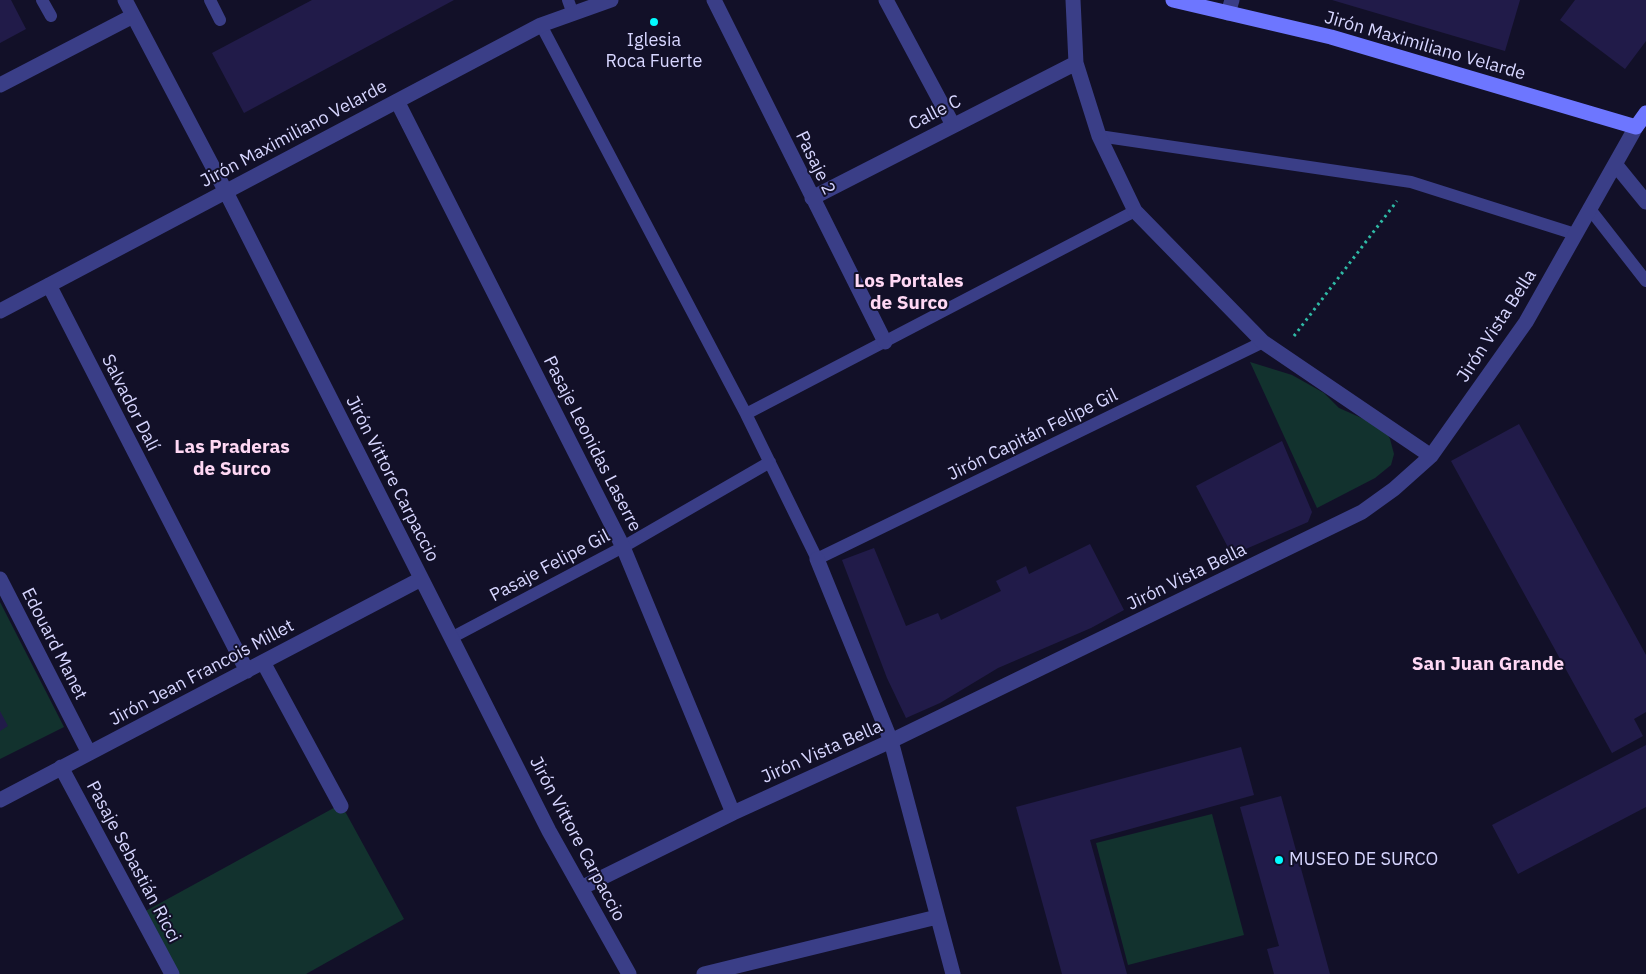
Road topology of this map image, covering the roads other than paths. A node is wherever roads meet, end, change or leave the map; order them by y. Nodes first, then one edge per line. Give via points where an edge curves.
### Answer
1 (42, 0) edge
2 (125, 0) edge
3 (210, 0) edge
4 (611, 0) edge
5 (714, 0) edge
6 (886, 0) edge
7 (1074, 0) edge
8 (1173, 0) edge
9 (570, 7) edge
10 (1230, 7) edge
11 (51, 16) dead end
12 (133, 16) junction
13 (220, 20) dead end
14 (541, 25) junction
15 (1076, 63) junction
16 (0, 85) edge
17 (397, 101) junction
18 (1646, 113) edge
19 (953, 125) junction
20 (1636, 127) junction
21 (1099, 136) junction
22 (1615, 164) junction
23 (226, 192) junction
24 (812, 198) junction
25 (1646, 202) edge
26 (1589, 208) junction
27 (1135, 211) junction
28 (1575, 234) junction
29 (1646, 281) edge
30 (48, 285) junction
31 (0, 311) edge
32 (885, 342) junction
33 (1263, 342) junction
34 (746, 414) junction
35 (1431, 456) junction
36 (770, 462) junction
37 (623, 547) junction
38 (818, 560) junction
39 (0, 579) edge
40 (421, 579) junction
41 (451, 638) junction
42 (263, 662) junction
43 (247, 671) junction
44 (891, 741) junction
45 (89, 753) junction
46 (61, 767) junction
47 (0, 800) edge
48 (340, 806) dead end
49 (733, 813) junction
50 (581, 888) junction
51 (937, 917) junction
52 (172, 974) edge
53 (629, 974) edge
54 (704, 974) edge
55 (952, 974) edge

1 - 11 lane
2 - 12 street, Jirón Vittore Carpaccio
3 - 13 lane
4 - 9 street, Jirón Maximiliano Velarde
5 - 24 street, Pasaje 2
6 - 19 street
7 - 15 street
8 - 10 street, Jirón Maximiliano Velarde
9 - 14 street, Jirón Maximiliano Velarde
10 - 20 street, Jirón Maximiliano Velarde
12 - 16 street
12 - 23 street, Jirón Vittore Carpaccio
14 - 17 street, Jirón Maximiliano Velarde
14 - 34 lane
15 - 19 street, Calle C
15 - 21 street
17 - 23 street, Jirón Maximiliano Velarde
17 - 37 street, Pasaje Leonidas Laserre
18 - 20 street, Jirón Vista Bella
19 - 24 street, Calle C
20 - 22 street, Jirón Vista Bella
21 - 27 street
21 - 28 lane via 1411,182
22 - 25 street
22 - 26 street, Jirón Vista Bella
23 - 30 street, Jirón Maximiliano Velarde
23 - 40 street, Jirón Vittore Carpaccio
24 - 32 street, Pasaje 2
26 - 28 street, Jirón Vista Bella
26 - 29 lane
27 - 32 lane
27 - 33 street
28 - 35 street, Jirón Vista Bella via 1526,322
30 - 31 street, Jirón Maximiliano Velarde
30 - 43 street, Salvador Dalí
32 - 34 lane
33 - 35 street
33 - 38 lane, Jirón Capitán Felipe Gil
34 - 36 lane
35 - 44 street, Jirón Vista Bella via 1362,512
36 - 37 lane, Pasaje Felipe Gil
36 - 38 lane
37 - 41 lane, Pasaje Felipe Gil
37 - 49 street, Pasaje Leonidas Laserre
38 - 44 street
39 - 45 street, Edouard Manet
40 - 41 street, Jirón Vittore Carpaccio
40 - 42 street, Jirón Jean Francois Millet
41 - 50 street, Jirón Vittore Carpaccio
42 - 43 street, Jirón Jean Francois Millet
42 - 48 street
43 - 45 street, Jirón Jean Francois Millet
44 - 49 street, Jirón Vista Bella
44 - 51 street
45 - 46 street, Jirón Jean Francois Millet
46 - 47 street, Jirón Jean Francois Millet
46 - 52 street, Pasaje Sebastián Ricci
49 - 50 street, Jirón Vista Bella
50 - 53 street, Jirón Vittore Carpaccio
51 - 54 street
51 - 55 street

